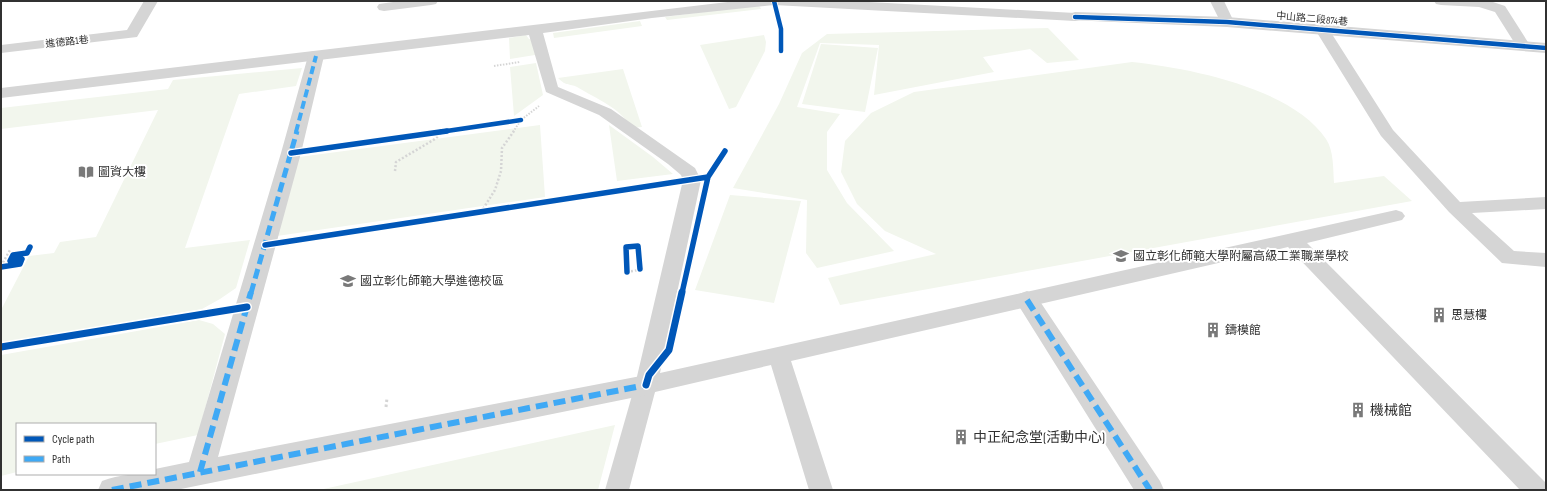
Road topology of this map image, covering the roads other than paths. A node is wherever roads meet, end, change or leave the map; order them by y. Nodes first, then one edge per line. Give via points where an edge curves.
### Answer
1 (151, 1) edge
2 (431, 1) edge
3 (1217, 1) edge
4 (1441, 1) edge
5 (803, 2) edge
6 (384, 6) dead end
7 (1075, 17) joint
8 (1227, 22) junction
9 (535, 30) junction
10 (1323, 31) junction
11 (1522, 44) junction
12 (1546, 48) edge
13 (1, 49) edge
14 (316, 56) junction
15 (1, 93) edge
16 (1546, 203) edge
17 (1455, 208) junction
18 (1396, 216) dead end
19 (1292, 239) junction
20 (1546, 260) edge
21 (1027, 300) junction
22 (779, 356) junction
23 (646, 384) junction
24 (200, 472) junction
25 (112, 490) edge
26 (617, 490) edge
27 (822, 490) edge
28 (1150, 490) edge
29 (1536, 490) edge

1 - 13 lane, 進德路1巷 via 132,34
2 - 6 lane
3 - 8 lane
4 - 11 lane via 1495,6 1500,9
5 - 7 lane
5 - 9 lane via 774,1
7 - 8 street, 中山路二段874巷
8 - 10 street, 中山路二段874巷
9 - 14 lane
9 - 23 lane via 551,89 605,112 690,172 692,180
10 - 11 street, 中山路二段874巷
10 - 17 lane via 1387,133
11 - 12 street, 中山路二段874巷
14 - 15 lane
14 - 24 street
16 - 17 lane
17 - 20 lane via 1509,258
18 - 19 lane
19 - 21 lane
19 - 29 lane
21 - 22 lane
21 - 28 street
22 - 23 lane
22 - 27 lane
23 - 24 street
23 - 26 lane
24 - 25 street

